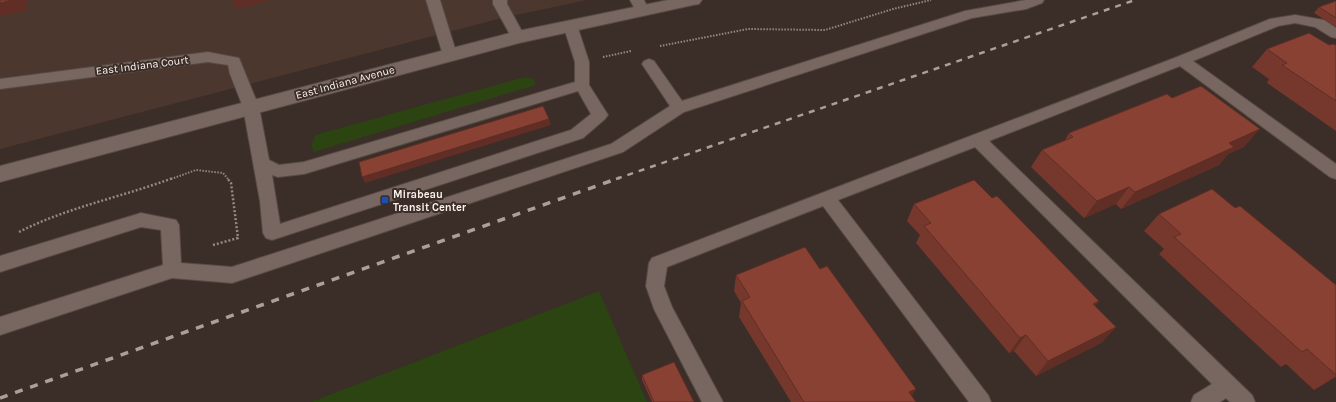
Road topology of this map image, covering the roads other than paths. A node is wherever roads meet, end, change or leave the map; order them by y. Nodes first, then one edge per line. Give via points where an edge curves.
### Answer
1 (433, 0) edge
2 (500, 0) edge
3 (693, 0) edge
4 (1037, 0) edge
5 (640, 5) edge
6 (570, 25) junction
7 (1336, 34) edge
8 (518, 37) junction
9 (450, 55) junction
10 (1182, 60) junction
11 (649, 64) dead end
12 (0, 84) edge
13 (582, 84) junction
14 (251, 107) junction
15 (679, 108) junction
16 (977, 139) junction
17 (260, 163) junction
18 (1336, 173) edge
19 (0, 174) edge
20 (827, 198) junction
21 (0, 264) edge
22 (172, 270) junction
23 (0, 326) edge
24 (1228, 386) junction
25 (713, 402) edge
26 (981, 402) edge
27 (1201, 402) edge
28 (1244, 402) edge

1 - 9 lane
2 - 8 lane
3 - 5 main road, East Indiana Avenue
4 - 15 lane via 1026,5 970,14
5 - 6 main road, East Indiana Avenue
6 - 8 main road, East Indiana Avenue
6 - 13 lane via 582,62
7 - 10 lane via 1319,23 1295,19 1275,22
8 - 9 main road, East Indiana Avenue
9 - 14 main road, East Indiana Avenue
10 - 16 lane
10 - 18 lane
11 - 15 lane
12 - 14 lane, East Indiana Court via 208,57 234,61 236,74
13 - 17 lane via 304,168 278,171
13 - 17 lane via 600,115 577,134 272,233
14 - 17 lane
14 - 19 main road, East Indiana Avenue
15 - 22 lane via 618,148 232,275
16 - 20 lane
16 - 24 lane
20 - 25 lane via 658,264 655,286 663,309
20 - 26 lane
21 - 22 lane via 141,220 170,224
22 - 23 lane
24 - 27 lane
24 - 28 lane

